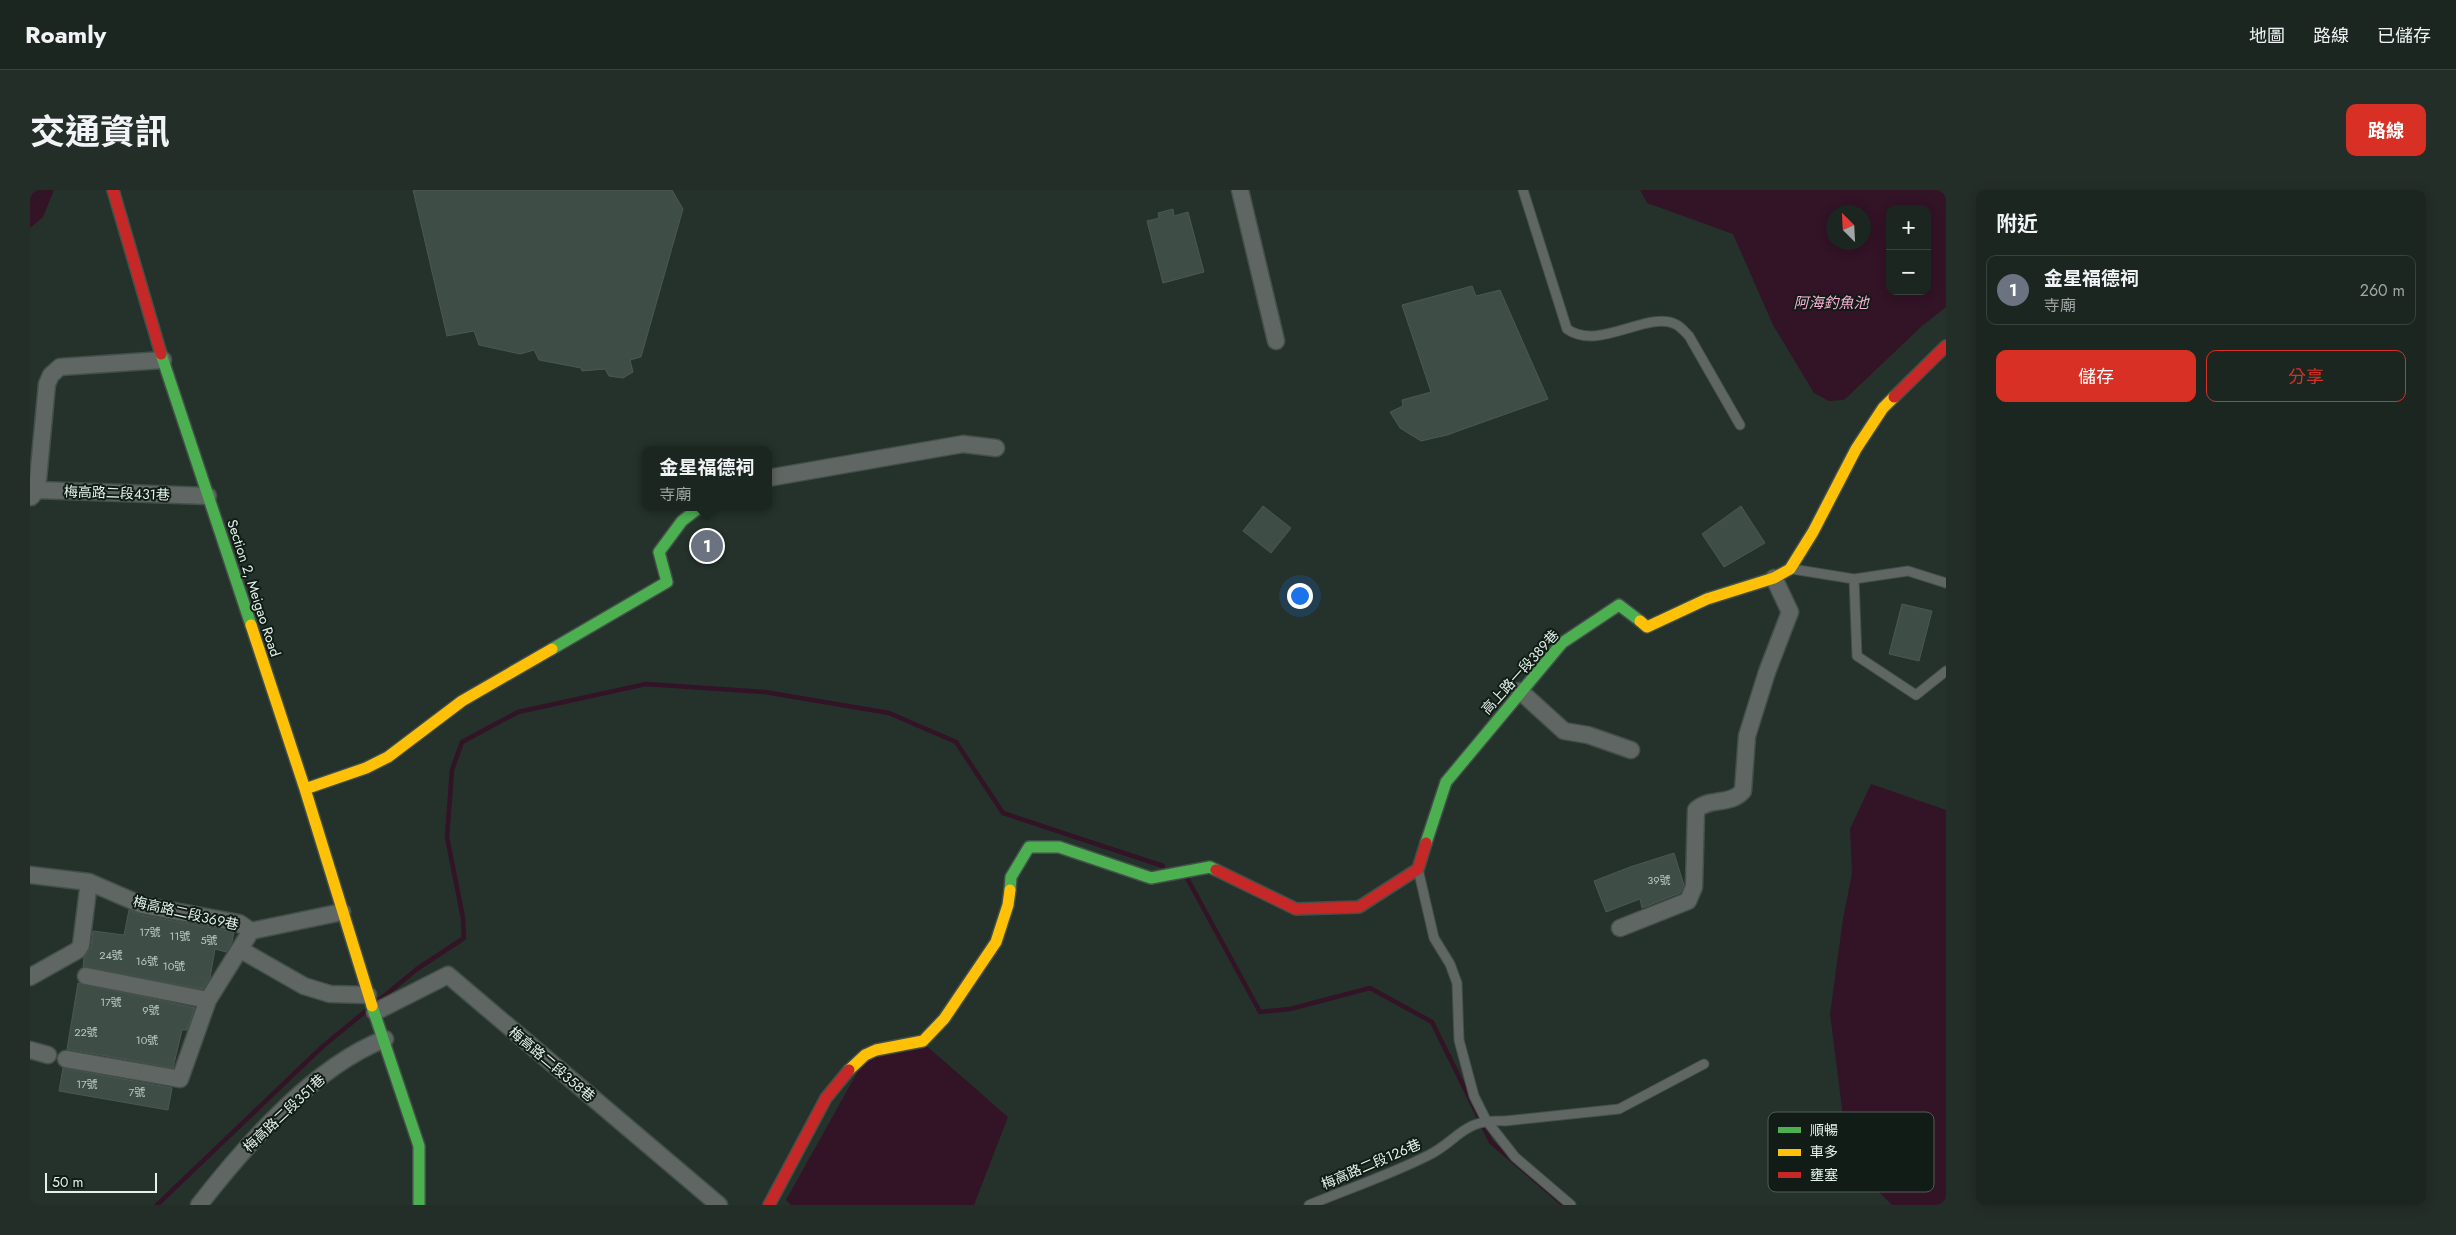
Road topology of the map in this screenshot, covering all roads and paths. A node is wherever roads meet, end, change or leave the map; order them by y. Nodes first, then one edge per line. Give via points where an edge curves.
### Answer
1 (113, 190) edge
2 (1240, 190) edge
3 (1523, 190) edge
4 (1276, 341) dead end
5 (1946, 346) edge
6 (163, 360) junction
7 (1740, 425) dead end
8 (996, 448) dead end
9 (772, 477) edge
10 (34, 494) edge
11 (208, 496) junction
12 (695, 511) edge
13 (1790, 569) junction
14 (1774, 578) junction
15 (1854, 579) junction
16 (1946, 583) edge
17 (1946, 671) edge
18 (1520, 691) junction
19 (1630, 750) dead end
20 (305, 788) junction
21 (1418, 869) junction
22 (30, 875) edge
23 (89, 882) junction
24 (342, 912) junction
25 (1620, 928) dead end
26 (251, 931) junction
27 (241, 950) junction
28 (86, 976) dead end
29 (30, 978) edge
30 (368, 994) junction
31 (208, 1000) junction
32 (375, 1012) junction
33 (385, 1039) junction
34 (30, 1050) edge
35 (48, 1055) dead end
36 (66, 1059) dead end
37 (1704, 1064) dead end
38 (1486, 1120) junction
39 (199, 1205) edge
40 (419, 1205) edge
41 (719, 1205) edge
42 (769, 1205) edge
43 (1309, 1205) edge
44 (1571, 1205) edge

1 - 6 street, Section 2, Meigao Road
2 - 4 street
3 - 7 lane via 1567,329 1575,335 1590,337 1659,322 1676,325 1689,336
5 - 13 street, 高上路一段389巷 via 1884,408 1856,449
6 - 10 street via 60,367 51,375 47,384
6 - 11 street, Section 2, Meigao Road
8 - 9 street via 963,444
10 - 11 street, 梅高路二段431巷
11 - 20 street, Section 2, Meigao Road
12 - 20 street via 682,522 659,552 667,582 462,701 388,756 366,768
13 - 14 street, 高上路一段389巷
13 - 15 lane
14 - 18 street, 高上路一段389巷 via 1707,598 1647,627 1619,605 1562,644
14 - 25 street via 1790,612 1767,672 1748,736 1742,791 1734,799 1708,803 1696,810 1694,887 1688,901
15 - 16 lane via 1908,571
15 - 17 lane via 1858,656 1916,694
18 - 19 street via 1564,731 1588,735
18 - 21 street, 高上路一段389巷 via 1446,782
20 - 24 street, Section 2, Meigao Road
21 - 38 lane via 1434,938 1458,983 1459,1040 1474,1096
21 - 42 street via 1359,907 1296,909 1210,867 1151,878 1059,847 1030,847 1011,877 1008,905 996,942 944,1020 923,1041 876,1050 865,1055 849,1070 826,1098
22 - 23 street, 梅高路二段369巷
23 - 26 street, 梅高路二段369巷 via 142,905 239,923
23 - 29 street via 78,950
24 - 26 street, 梅高路二段369巷
24 - 30 street, Section 2, Meigao Road
26 - 27 street
27 - 30 street via 304,986 330,994
27 - 31 street
28 - 31 street
30 - 32 street, Section 2, Meigao Road
31 - 36 street via 180,1079
32 - 33 street
32 - 41 street, 梅高路二段358巷 via 448,976
33 - 39 street, 梅高路二段351巷 via 367,1046 317,1078 234,1161
33 - 40 street via 418,1146
34 - 35 street
37 - 38 lane via 1618,1109 1505,1121
38 - 43 lane, 梅高路二段126巷 via 1467,1128 1429,1156
38 - 44 lane via 1515,1157

